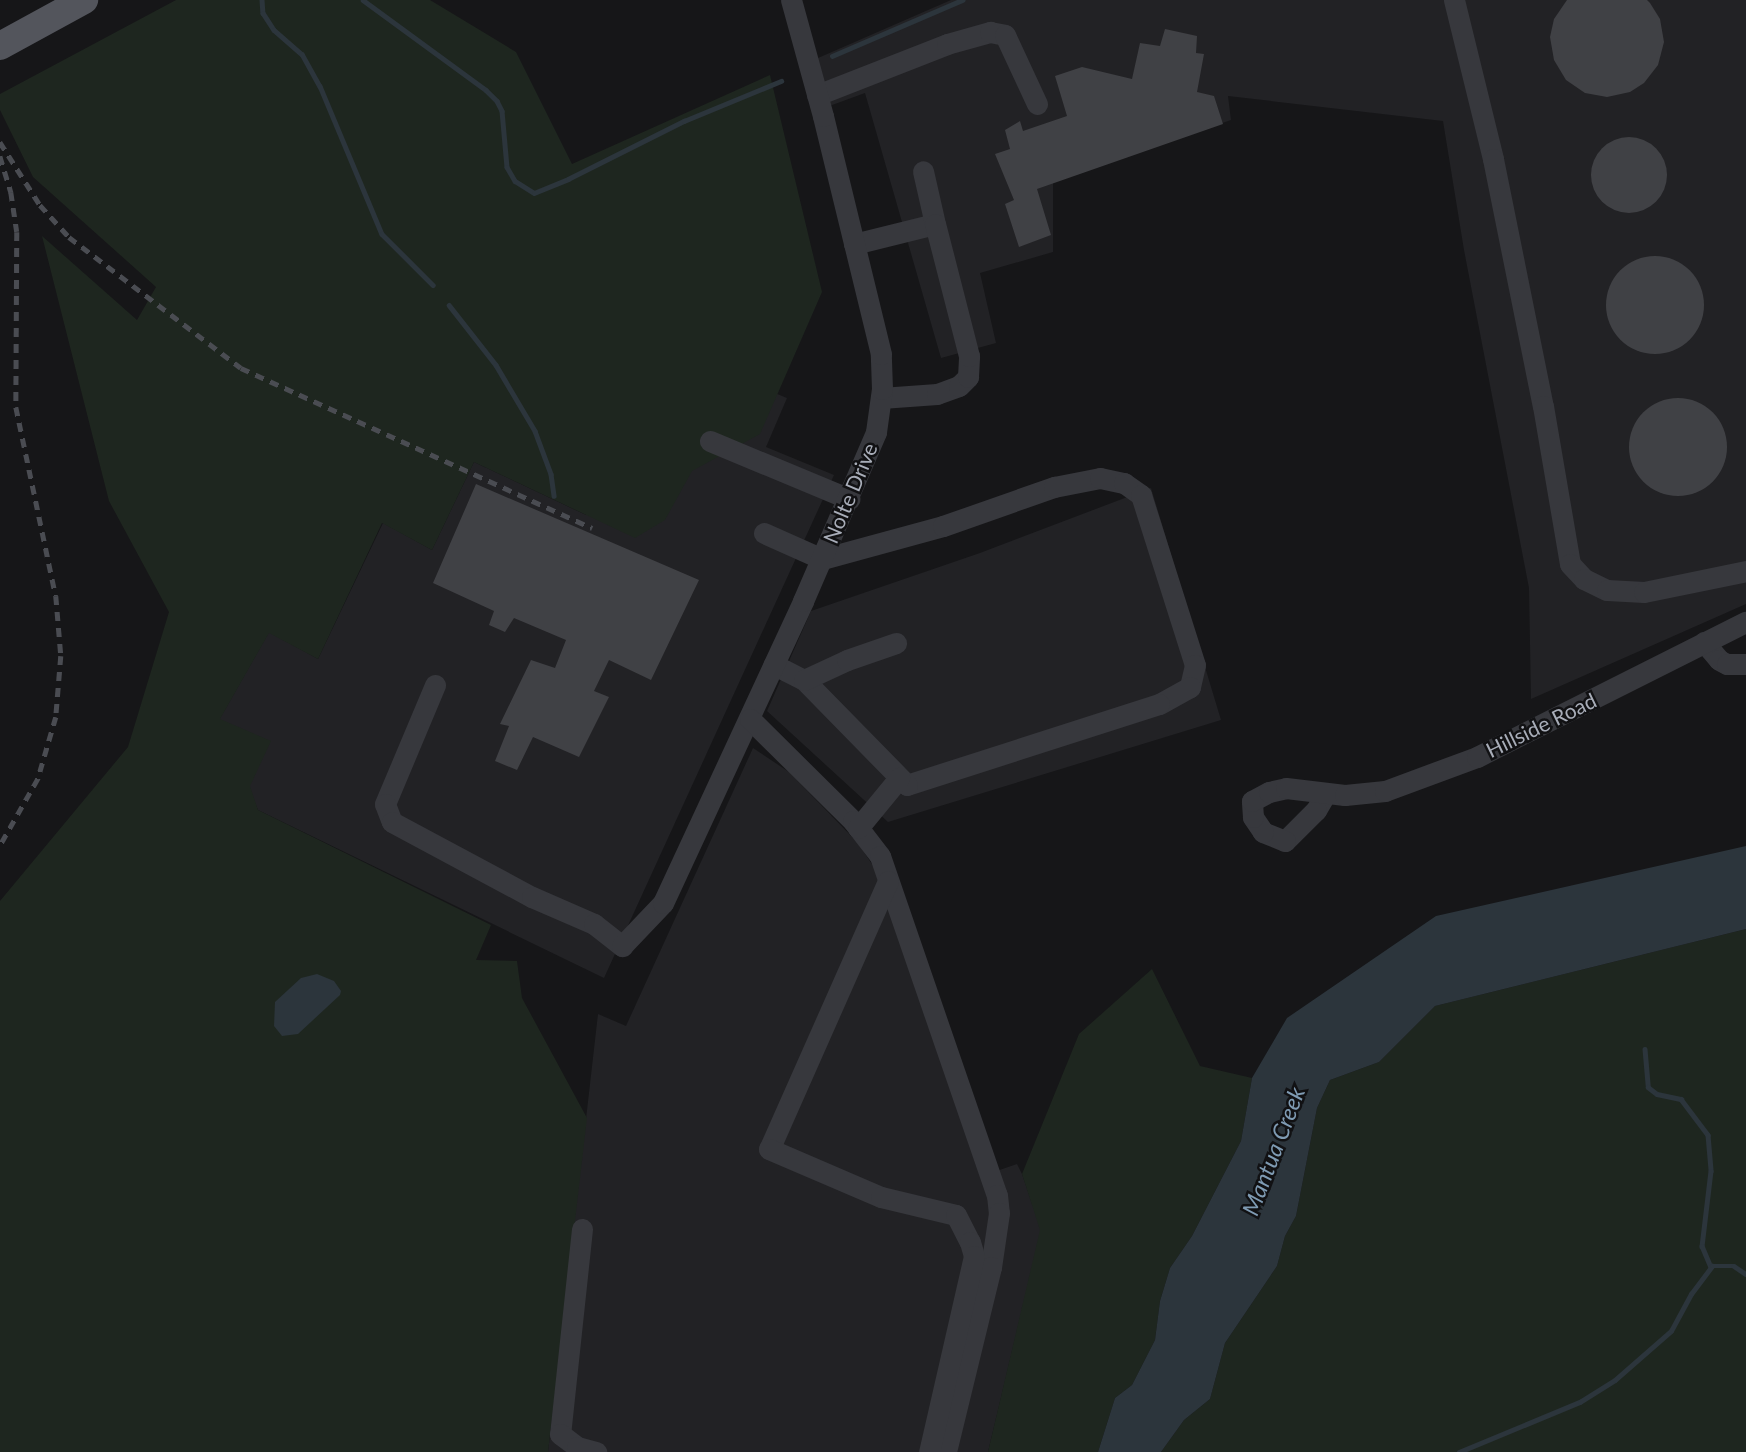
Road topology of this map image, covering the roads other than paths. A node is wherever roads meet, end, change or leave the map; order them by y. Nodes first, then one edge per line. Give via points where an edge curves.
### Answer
1 (85, 0) edge
2 (791, 0) edge
3 (1454, 0) edge
4 (0, 46) edge
5 (817, 95) junction
6 (1037, 104) dead end
7 (923, 171) dead end
8 (935, 225) junction
9 (854, 244) junction
10 (881, 398) junction
11 (710, 441) dead end
12 (849, 499) junction
13 (764, 533) dead end
14 (822, 559) junction
15 (1746, 571) edge
16 (1746, 622) edge
17 (1704, 642) junction
18 (896, 643) dead end
19 (1746, 664) edge
20 (774, 665) junction
21 (804, 680) junction
22 (435, 685) dead end
23 (750, 719) junction
24 (900, 778) junction
25 (1326, 793) dead end
26 (858, 828) junction
27 (888, 881) junction
28 (582, 1229) dead end
29 (596, 1452) edge
30 (929, 1452) edge
31 (946, 1452) edge

1 - 4 main road
2 - 5 street, Nolte Drive
3 - 15 street via 1493,159 1570,564 1584,579 1607,590 1644,592
5 - 6 street via 990,32 1005,35
5 - 9 street, Nolte Drive
7 - 8 street
8 - 9 street
8 - 10 street via 969,356 968,377 959,386 937,394
9 - 10 street, Nolte Drive via 881,354
10 - 12 street, Nolte Drive via 876,432
11 - 12 street
12 - 14 street, Nolte Drive
13 - 14 street
14 - 20 street, Nolte Drive
14 - 24 street via 943,526 1054,487 1100,478 1124,483 1141,495 1195,665 1190,687 1159,705 907,785
16 - 17 street, Hillside Road
17 - 19 street via 1719,660
17 - 25 street, Hillside Road via 1477,757 1384,791
18 - 21 street
20 - 21 street
20 - 23 street, Nolte Drive
21 - 24 street
22 - 23 street, Nolte Drive via 385,804 392,822 531,897 594,924 622,946 663,904
23 - 26 street
24 - 26 street
26 - 27 street via 880,856
27 - 30 street via 769,1149 881,1197 956,1216 970,1242 974,1256
27 - 31 street via 998,1204 991,1267
28 - 29 street via 560,1434 577,1447

